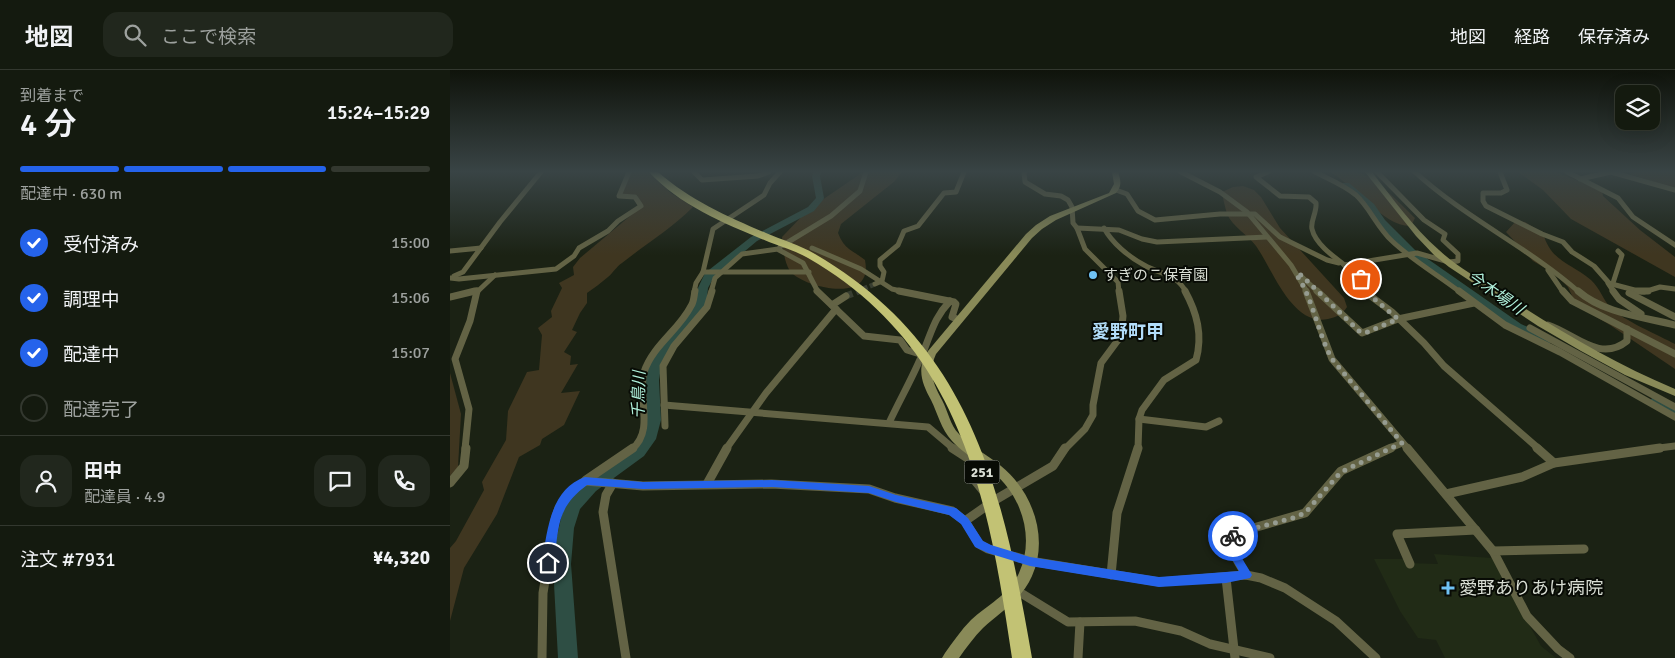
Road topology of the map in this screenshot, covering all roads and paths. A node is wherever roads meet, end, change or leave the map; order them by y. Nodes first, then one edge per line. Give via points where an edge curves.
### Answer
1 (519, 199) edge
2 (637, 199) edge
3 (689, 199) edge
4 (694, 199) edge
5 (757, 199) edge
6 (849, 199) edge
7 (939, 199) edge
8 (1066, 199) edge
9 (1100, 199) edge
10 (1130, 199) edge
11 (1231, 199) edge
12 (1312, 199) edge
13 (1360, 199) edge
14 (1390, 199) edge
15 (1404, 199) edge
16 (1447, 199) edge
17 (1483, 199) edge
18 (1619, 199) edge
19 (705, 208) junction
20 (1072, 210) junction
21 (1247, 212) junction
22 (1078, 228) junction
23 (1104, 228) junction
24 (1266, 237) junction
25 (1508, 241) junction
26 (1675, 245) edge
27 (784, 247) junction
28 (481, 248) junction
29 (812, 248) dead end
30 (1618, 250) dead end
31 (450, 252) edge
32 (1412, 254) junction
33 (1449, 262) junction
34 (1343, 264) junction
35 (704, 272) junction
36 (808, 272) junction
37 (717, 274) junction
38 (1296, 274) junction
39 (495, 275) junction
40 (450, 278) edge
41 (882, 281) junction
42 (1611, 283) junction
43 (875, 284) tunnel mouth
44 (1624, 288) junction
45 (1675, 288) edge
46 (477, 290) junction
47 (846, 296) tunnel mouth
48 (450, 297) edge
49 (950, 301) junction
50 (1474, 303) junction
51 (834, 307) junction
52 (1531, 317) junction
53 (1675, 317) edge
54 (1645, 318) junction
55 (1398, 319) junction
56 (959, 320) junction
57 (1675, 325) edge
58 (1544, 326) junction
59 (1627, 330) junction
60 (1527, 331) junction
61 (920, 354) junction
62 (1675, 354) edge
63 (1675, 394) edge
64 (664, 405) junction
65 (1675, 407) edge
66 (750, 412) junction
67 (1675, 417) edge
68 (1139, 419) junction
69 (1219, 421) dead end
70 (889, 423) junction
71 (665, 426) dead end
72 (1402, 443) junction
73 (1675, 446) edge
74 (1554, 463) junction
75 (587, 481) junction
76 (450, 483) edge
77 (609, 483) junction
78 (707, 484) junction
79 (1016, 488) junction
80 (1446, 494) junction
81 (995, 500) junction
82 (965, 521) junction
83 (1476, 530) junction
84 (1584, 549) dead end
85 (1493, 551) junction
86 (1030, 561) junction
87 (1410, 564) dead end
88 (1111, 575) junction
89 (1246, 575) junction
90 (1226, 578) junction
91 (1016, 590) junction
92 (1015, 620) junction
93 (1080, 622) junction
94 (1235, 654) edge
95 (542, 658) edge
96 (626, 658) edge
97 (950, 658) edge
98 (1015, 658) edge
99 (1022, 658) edge
100 (1078, 658) edge
101 (1270, 658) edge
102 (1376, 658) edge
103 (1570, 658) edge

1 - 28 street
2 - 39 street via 641,206 608,232 579,248 574,256 556,269
3 - 19 highway
4 - 19 highway
5 - 35 street via 713,229
6 - 27 street via 831,216
7 - 41 street via 918,226 904,231 898,245 880,260 884,272
8 - 20 street
9 - 20 street
10 - 21 street via 1148,218 1156,220
11 - 21 street
12 - 34 street via 1317,212 1312,230 1328,253
13 - 32 street via 1392,241
14 - 33 street via 1413,228
15 - 33 street via 1424,220 1445,234 1444,242 1459,256 1457,262
16 - 25 street
17 - 42 street via 1486,206 1563,242
18 - 26 street via 1633,217
19 - 27 highway, 251
20 - 22 street via 1073,223
20 - 56 street via 1053,218 1029,236
21 - 24 street
21 - 34 street via 1258,215 1285,240
22 - 23 street
22 - 79 street via 1085,249 1118,282 1123,316 1121,336 1101,363 1093,415 1085,429 1066,446 1053,466
23 - 24 street via 1157,242
23 - 68 street via 1110,239 1143,265 1179,280 1196,314 1199,354 1196,360 1164,380 1145,405
24 - 38 street via 1289,261
25 - 54 street via 1559,274 1591,300 1606,308
25 - 59 street via 1550,272 1565,296
27 - 36 street via 780,252 803,262
27 - 37 street via 742,254
27 - 92 highway, 251 via 828,265 880,305 912,339 948,393 980,465 995,512
28 - 31 street
28 - 40 street via 463,272
29 - 41 street
30 - 42 street via 1622,255
32 - 33 street
32 - 34 street
32 - 50 street
33 - 52 street
34 - 55 street via 1361,279 1372,297
35 - 37 street
35 - 75 street via 696,283 689,311 649,358 645,368 640,440
36 - 37 street
36 - 51 street via 816,290
37 - 64 street via 707,307 674,346 663,366
38 - 55 street via 1301,275 1362,333
38 - 72 street via 1303,284 1332,359
39 - 40 street
39 - 46 street
41 - 43 street
41 - 49 street via 892,289
42 - 44 street
42 - 54 street via 1608,286 1619,299
44 - 45 street via 1643,292 1660,287
44 - 53 street
46 - 48 street
46 - 76 street via 470,321 455,359 469,409 464,466
47 - 51 street
49 - 56 street via 956,304 952,317
49 - 61 street via 932,326
50 - 55 street
50 - 60 street via 1505,325
51 - 61 street via 864,336 900,340 907,350
51 - 66 street
52 - 58 street
52 - 60 street
54 - 57 street
55 - 74 street via 1444,366
56 - 79 street via 925,364 927,382 953,435 1001,472
58 - 59 street via 1557,328 1606,350 1625,344
58 - 63 street via 1618,368
59 - 62 street
60 - 65 street
60 - 67 street
61 - 70 street
64 - 66 street
64 - 71 street
66 - 70 street
66 - 78 street via 722,452
68 - 69 street via 1206,426
68 - 88 street via 1138,453 1117,513
70 - 81 street via 922,426 934,431 968,459 978,487
72 - 80 street
72 - 89 street via 1341,472 1305,513 1236,533 1230,541
73 - 74 street
74 - 80 street via 1522,477
75 - 77 street
75 - 95 street via 569,493 555,520 543,593
77 - 78 street via 643,486
77 - 96 street via 603,512
78 - 82 street via 869,490 952,511
79 - 81 street
79 - 86 street via 1031,522
80 - 83 street
81 - 82 street
82 - 86 street via 979,544
83 - 85 street
83 - 87 street via 1397,534
84 - 85 street
85 - 103 street via 1527,616
86 - 88 street
86 - 91 street
88 - 90 street via 1159,582
89 - 90 street
89 - 102 street via 1285,588 1312,605
90 - 94 street
91 - 93 street via 1068,622
91 - 97 street via 976,626
92 - 98 highway, 251
92 - 99 highway, 251
93 - 94 street via 1135,621 1180,631
93 - 100 street
94 - 101 street

